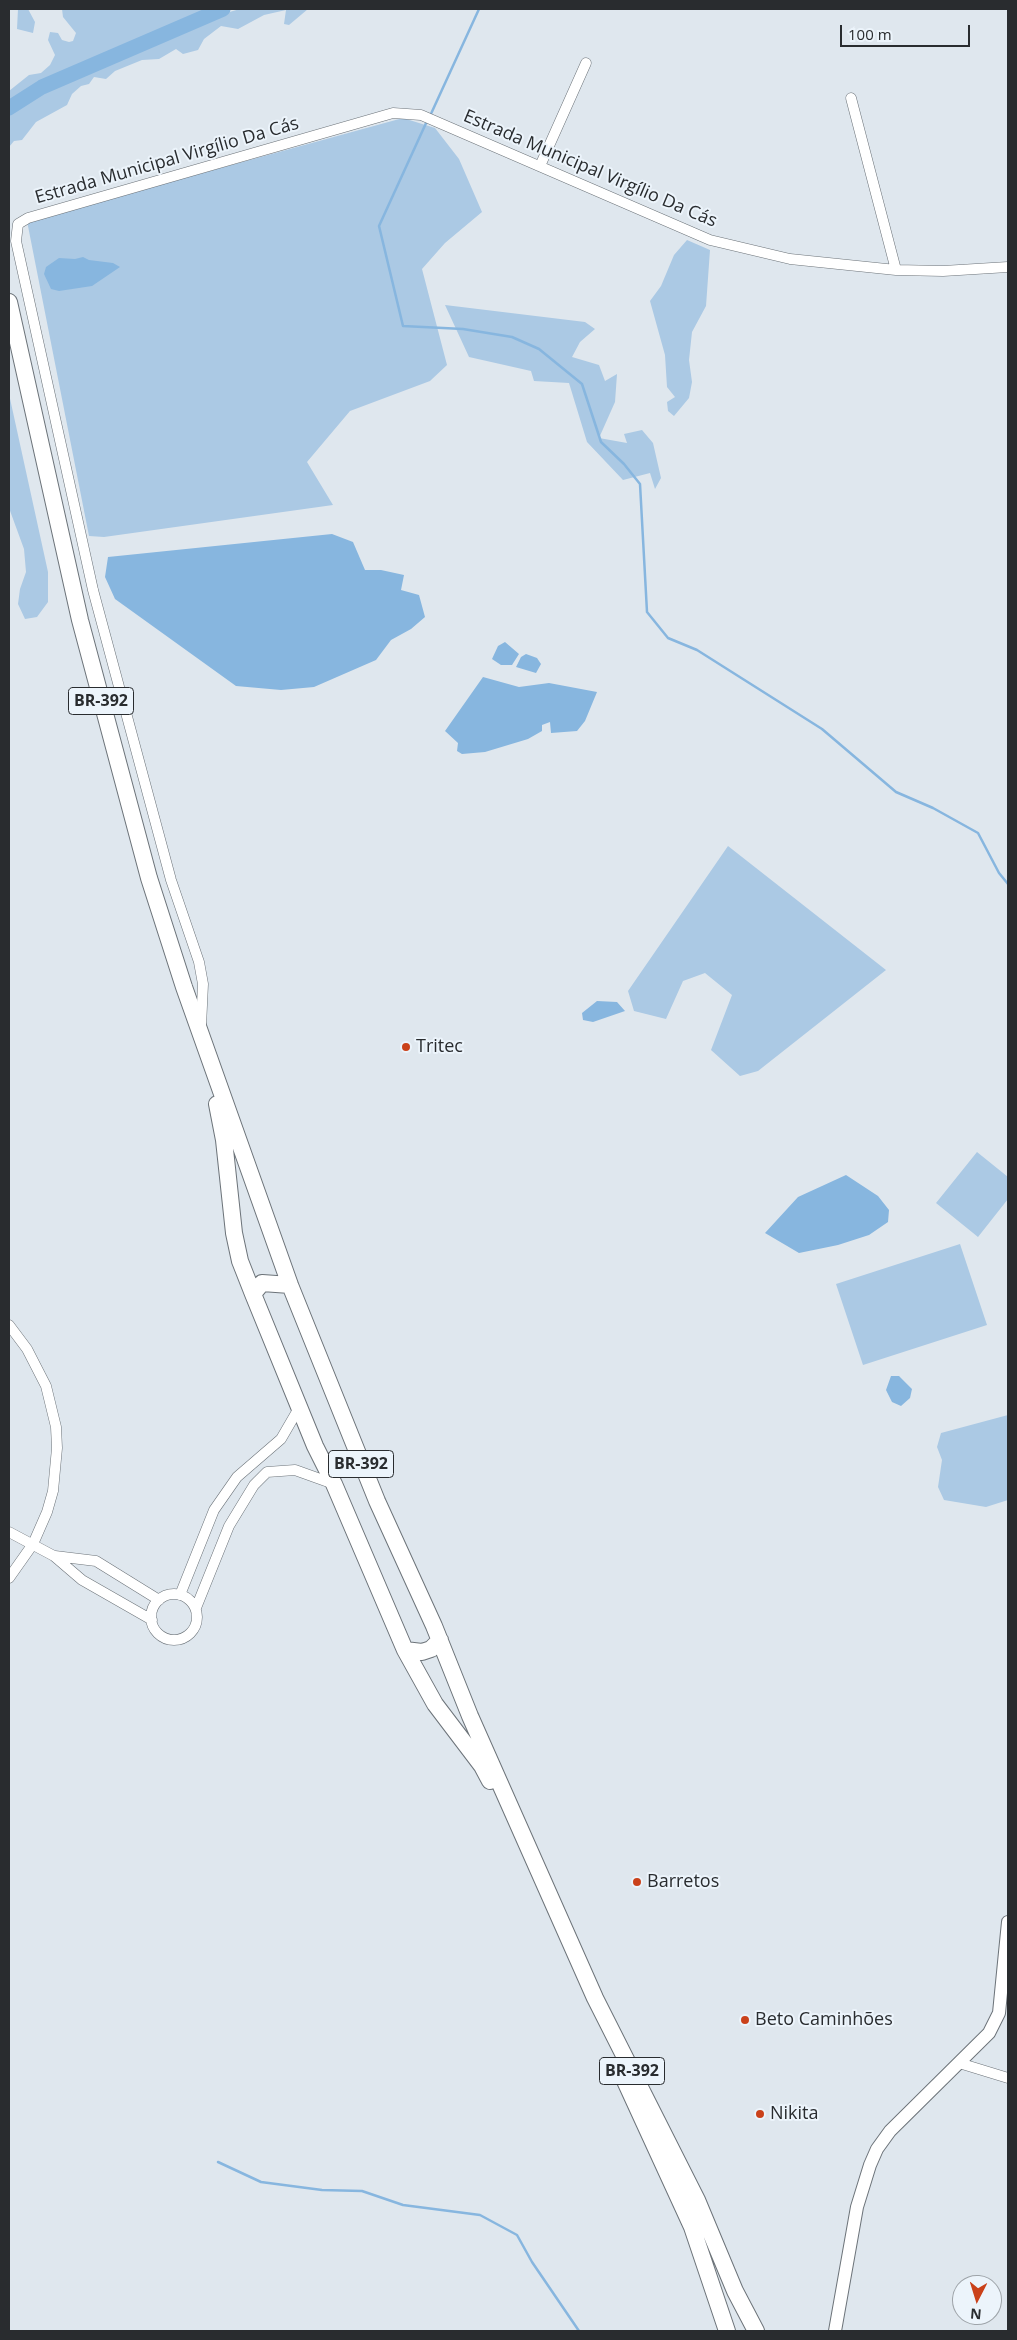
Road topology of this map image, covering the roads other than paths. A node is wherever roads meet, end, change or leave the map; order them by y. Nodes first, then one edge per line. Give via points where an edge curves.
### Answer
1 (586, 63) dead end
2 (851, 98) dead end
3 (540, 166) junction
4 (1008, 267) edge
5 (896, 270) junction
6 (9, 302) edge
7 (9, 335) edge
8 (201, 1033) junction
9 (290, 1285) junction
10 (253, 1294) junction
11 (9, 1325) edge
12 (299, 1408) junction
13 (334, 1484) junction
14 (9, 1532) edge
15 (33, 1544) junction
16 (54, 1556) junction
17 (9, 1578) edge
18 (180, 1595) junction
19 (159, 1600) junction
20 (196, 1608) junction
21 (152, 1620) junction
22 (440, 1640) junction
23 (405, 1650) junction
24 (1008, 1922) edge
25 (1004, 2012) edge
26 (958, 2063) junction
27 (1008, 2078) edge
28 (727, 2331) edge
29 (756, 2331) edge
30 (835, 2331) edge

1 - 3 street
2 - 5 street
3 - 5 street, Estrada Municipal Virgílio Da Cás via 710,240 790,260
3 - 8 street, Estrada Municipal Virgílio Da Cás via 421,115 393,113 28,218 18,224 16,241 93,590 171,880 199,962 203,984
4 - 5 street, Estrada Municipal Virgílio Da Cás
6 - 8 highway, BR-392 via 47,482 101,704 149,878
7 - 10 highway, BR-392 via 54,540 122,804 164,947 216,1097 234,1233 240,1261
8 - 9 highway, BR-392
9 - 10 highway via 262,1283
9 - 22 highway, BR-392 via 358,1457
10 - 12 highway, BR-392
11 - 15 street via 38,1367 56,1427 58,1448 53,1491
12 - 13 highway, BR-392
12 - 18 street via 281,1439 237,1477 214,1510
13 - 20 street via 295,1470 267,1472 228,1526
13 - 23 highway, BR-392
14 - 15 street
15 - 16 street
15 - 17 street
16 - 19 street via 96,1561
16 - 21 street via 82,1580
18 - 19 street via 169,1595
18 - 20 street
19 - 21 street via 153,1609
20 - 21 street via 194,1630 180,1639 164,1637
22 - 23 highway via 422,1652
22 - 29 highway, BR-392 via 594,1998 697,2200 735,2291
23 - 28 highway, BR-392 / BR-392 via 435,1704 482,1766 499,1799 692,2227
24 - 25 street
25 - 26 street via 989,2033
26 - 27 street
26 - 30 street via 890,2132 870,2164 857,2207

